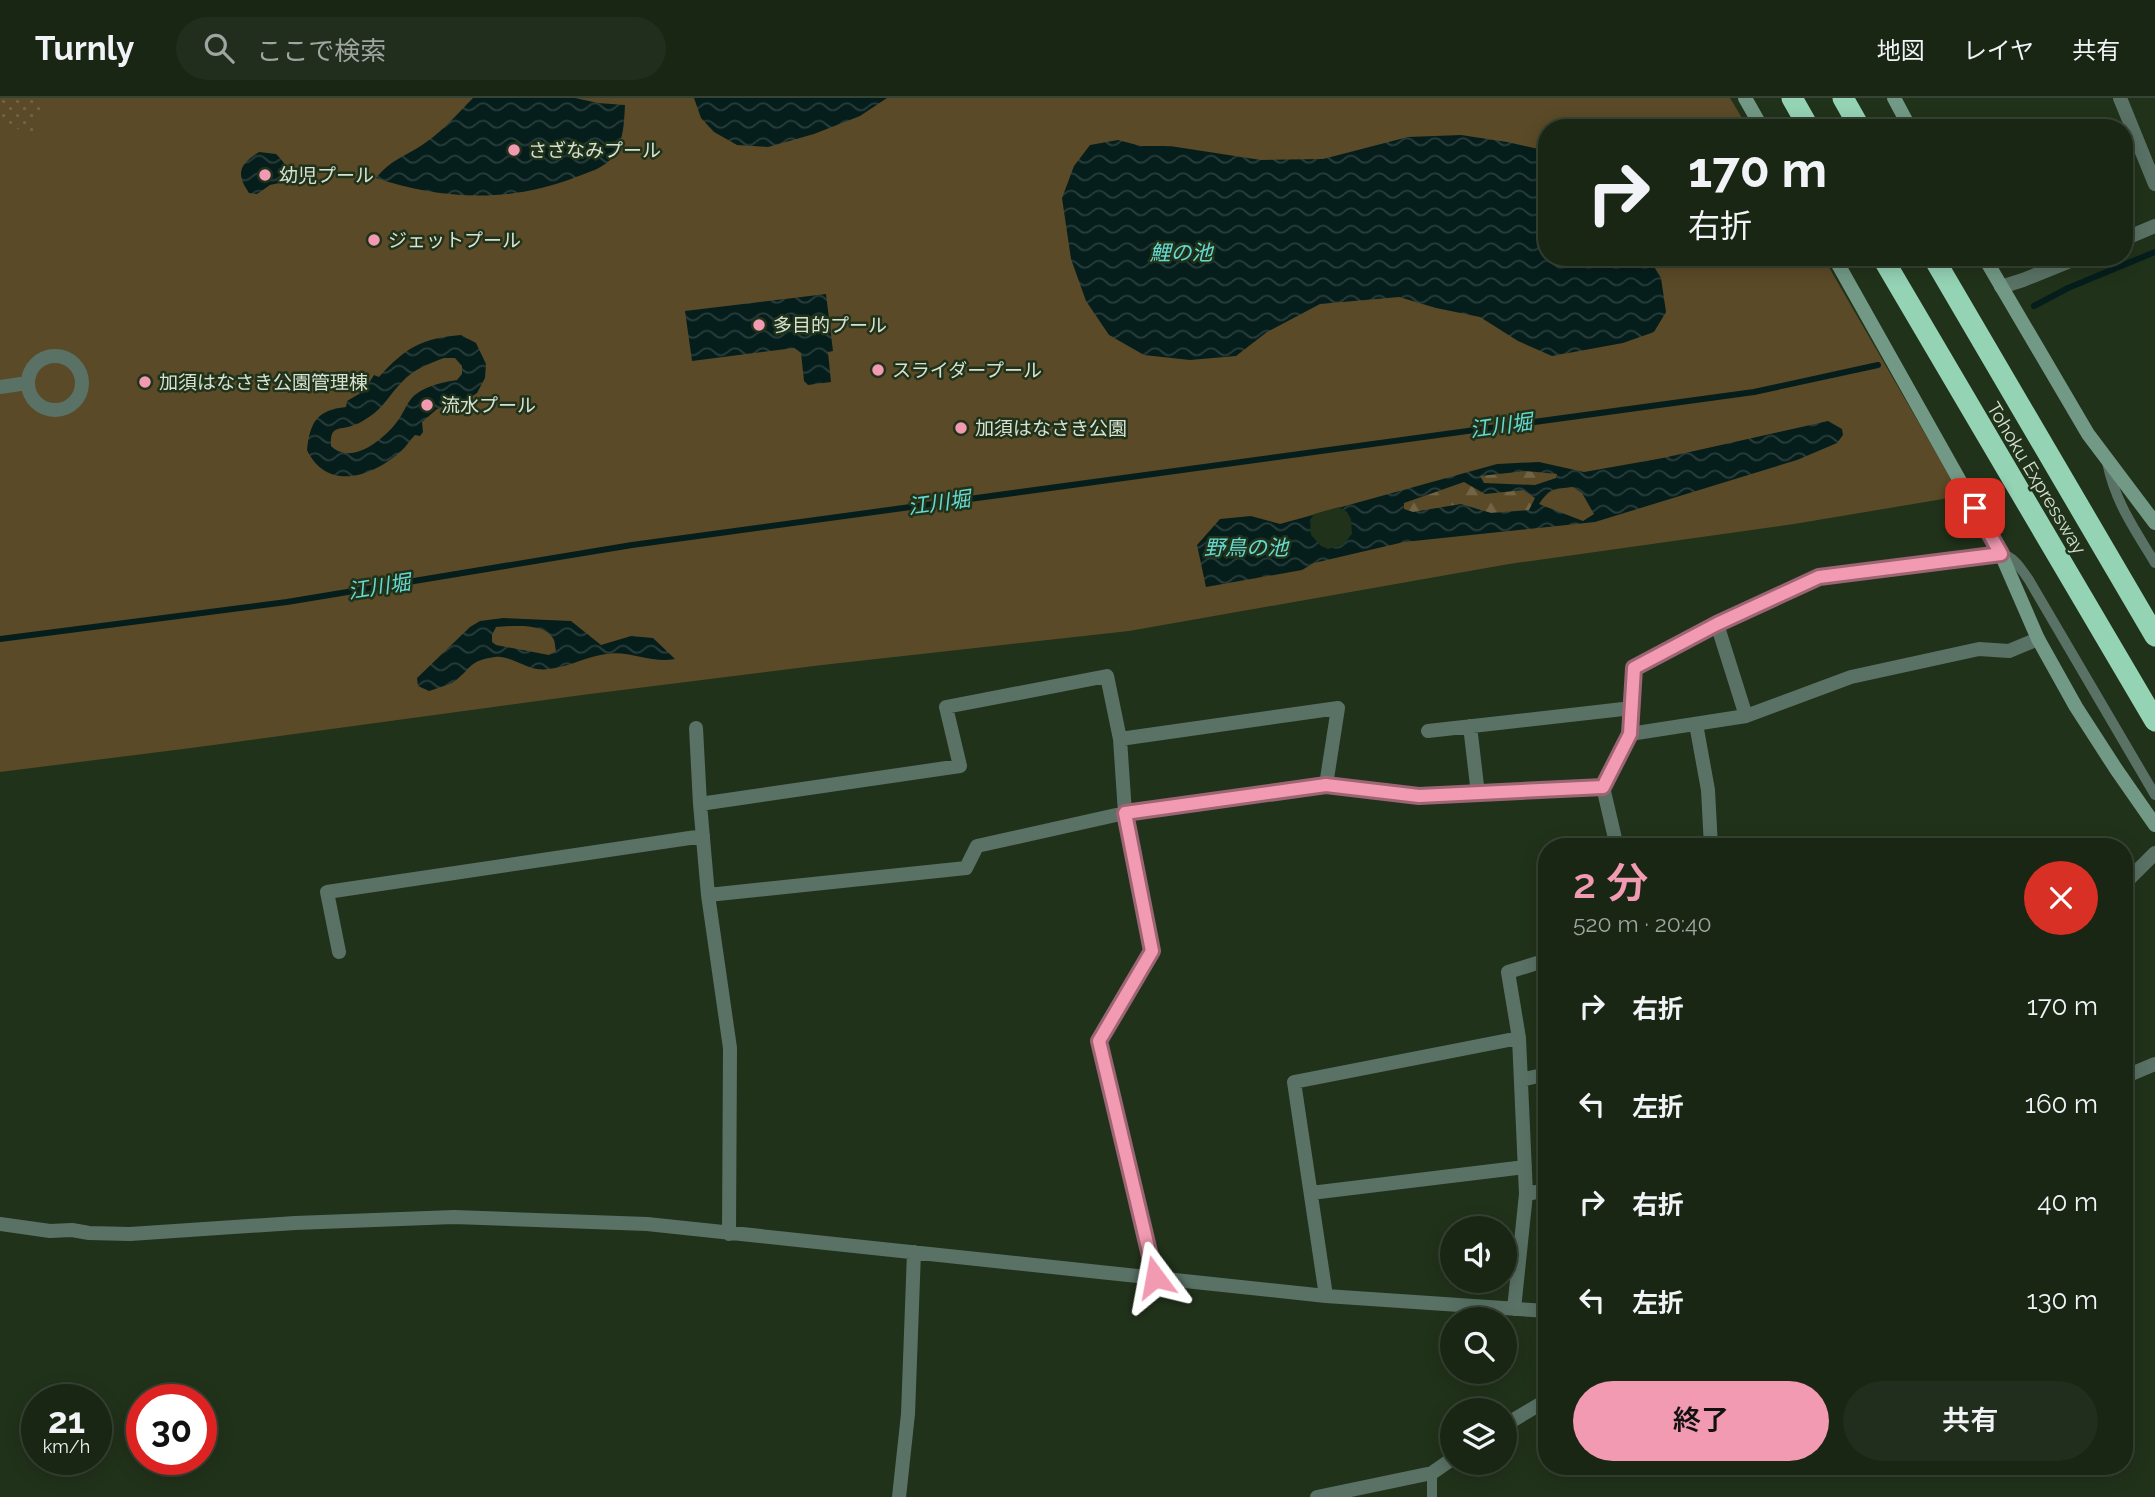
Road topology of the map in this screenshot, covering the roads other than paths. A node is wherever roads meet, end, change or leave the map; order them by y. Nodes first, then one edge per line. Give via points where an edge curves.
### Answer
1 (1745, 98) edge
2 (1792, 98) edge
3 (1843, 98) edge
4 (1894, 98) edge
5 (2120, 98) edge
6 (1757, 119) edge
7 (1804, 119) edge
8 (1855, 119) edge
9 (1905, 119) edge
10 (2129, 119) edge
11 (2133, 130) edge
12 (2155, 184) edge
13 (2155, 226) edge
14 (2133, 235) edge
15 (1839, 266) edge
16 (1887, 266) edge
17 (1938, 266) edge
18 (1989, 266) edge
19 (2058, 266) edge
20 (2001, 286) junction
21 (27, 383) dead end
22 (0, 387) edge
23 (2106, 459) junction
24 (2155, 523) edge
25 (2001, 554) junction
26 (2155, 563) edge
27 (1717, 624) junction
28 (2155, 636) edge
29 (2038, 639) junction
30 (1632, 708) junction
31 (1746, 716) junction
32 (2155, 721) edge
33 (1696, 724) junction
34 (1470, 726) junction
35 (696, 728) dead end
36 (1428, 731) dead end
37 (1630, 734) junction
38 (1120, 739) junction
39 (1326, 785) junction
40 (1603, 787) junction
41 (1478, 794) junction
42 (2155, 795) edge
43 (700, 804) junction
44 (1125, 813) junction
45 (2155, 825) edge
46 (703, 836) junction
47 (1615, 838) edge
48 (1711, 838) edge
49 (2155, 853) edge
50 (2133, 875) edge
51 (708, 895) junction
52 (339, 952) dead end
53 (1538, 963) edge
54 (1519, 1038) junction
55 (2155, 1064) edge
56 (2133, 1073) edge
57 (1538, 1076) edge
58 (1521, 1080) junction
59 (1524, 1167) junction
60 (1538, 1192) edge
61 (1311, 1193) junction
62 (1526, 1194) junction
63 (0, 1224) edge
64 (729, 1234) junction
65 (914, 1252) junction
66 (1155, 1277) junction
67 (1326, 1296) junction
68 (1485, 1307) edge
69 (1514, 1307) edge
70 (1517, 1309) edge
71 (1538, 1310) edge
72 (1538, 1405) edge
73 (1517, 1418) edge
74 (1440, 1467) edge
75 (1432, 1473) junction
76 (899, 1497) edge
77 (1317, 1497) edge
78 (1432, 1497) edge

1 - 6 street
2 - 7 highway
3 - 8 highway
4 - 9 street
5 - 10 street
11 - 12 street
13 - 14 street
15 - 25 street
16 - 32 highway, Tohoku Expressway
17 - 28 highway, Tohoku Expressway
18 - 20 street
19 - 20 street
20 - 23 street
21 - 22 street
23 - 24 street
23 - 26 lane via 2121,507
25 - 27 street via 1819,577
25 - 29 street
25 - 42 lane via 2015,561 2029,580
27 - 30 street via 1634,668
27 - 31 street
29 - 31 street via 2009,651 1979,649 1851,677
29 - 45 street via 2076,707
30 - 34 street
30 - 37 street
31 - 33 street
33 - 37 street
33 - 48 street via 1708,790
34 - 36 street
34 - 41 street
35 - 43 street
37 - 40 street
38 - 39 street via 1338,708
38 - 43 street via 1107,676 946,707 960,766
38 - 44 street
39 - 41 street via 1419,796
39 - 44 street
40 - 41 street
40 - 47 street
43 - 46 street
44 - 51 street via 977,846 965,868
44 - 66 street via 1152,951 1099,1041
46 - 51 street
46 - 52 street via 327,892
49 - 50 street
51 - 64 street via 730,1048
53 - 54 street via 1508,972
54 - 58 street
54 - 61 street via 1294,1082
55 - 56 street
57 - 58 street
58 - 59 street
59 - 61 street
59 - 62 street
60 - 62 street
61 - 67 street
62 - 69 street
63 - 64 street via 130,1234 454,1217 648,1224
64 - 65 street
65 - 66 street
65 - 76 street via 909,1392
66 - 67 street
67 - 68 street
70 - 71 street
72 - 73 street
74 - 75 street
75 - 77 street
75 - 78 lane

